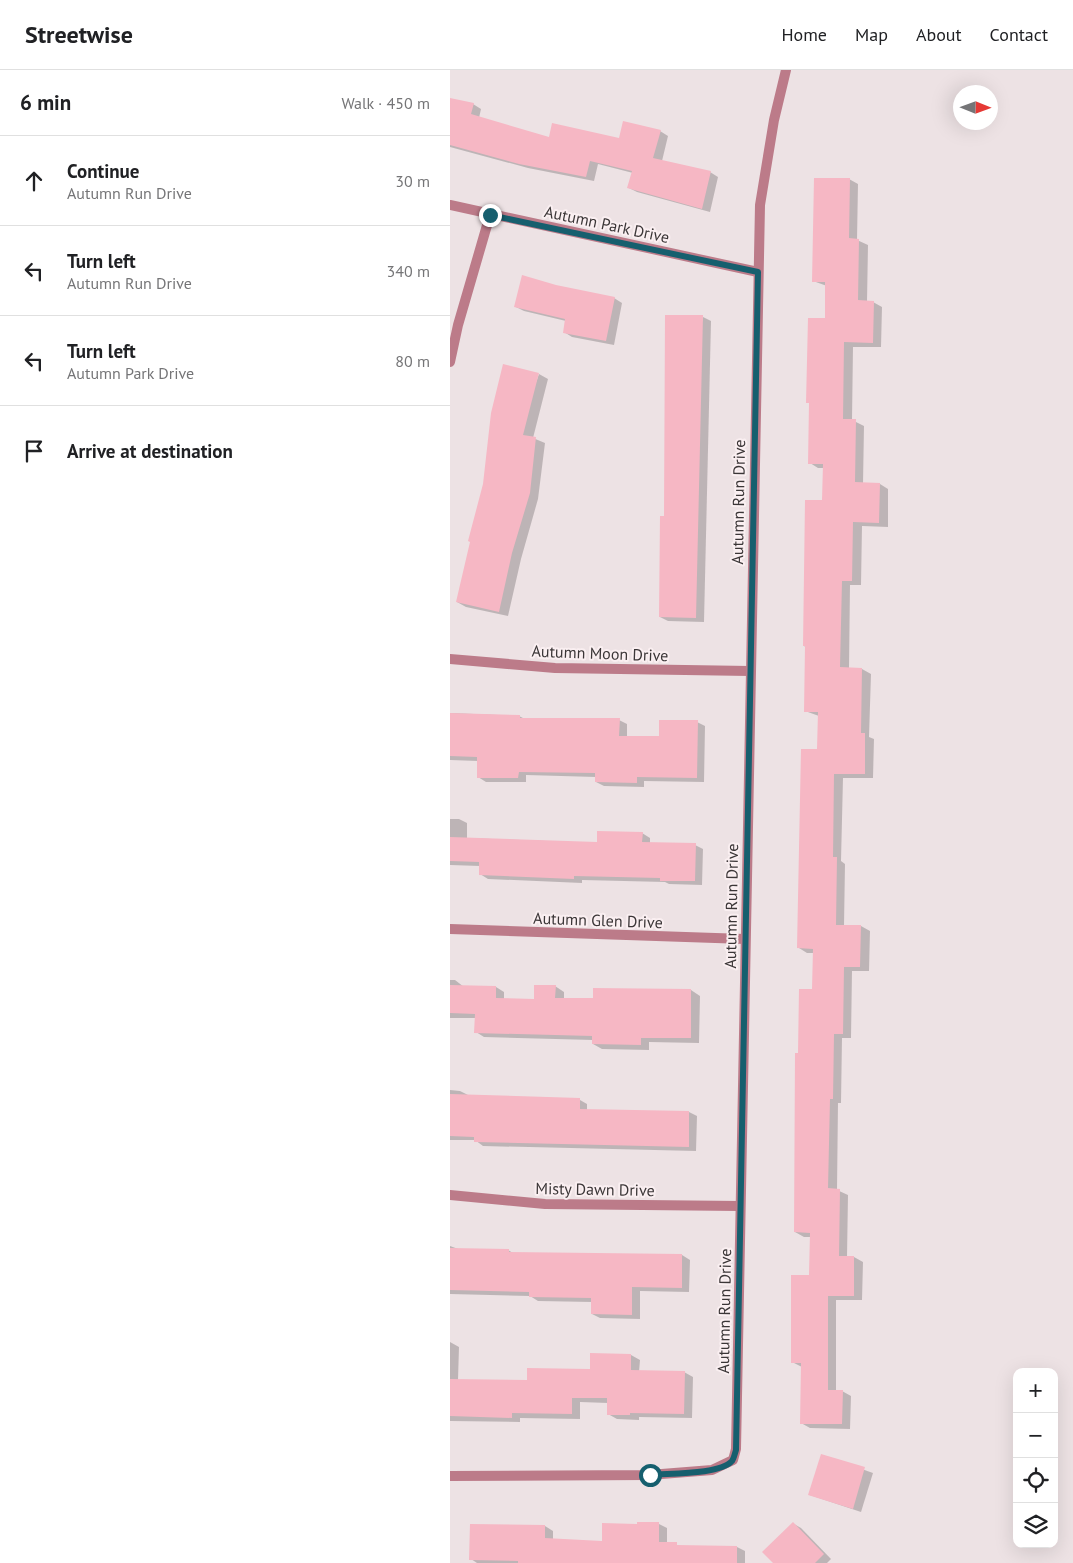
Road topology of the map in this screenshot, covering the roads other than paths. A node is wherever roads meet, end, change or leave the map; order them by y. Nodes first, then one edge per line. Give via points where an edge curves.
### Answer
1 (786, 70) edge
2 (450, 205) edge
3 (490, 215) junction
4 (758, 272) junction
5 (450, 362) edge
6 (450, 659) edge
7 (750, 671) junction
8 (450, 929) edge
9 (745, 939) junction
10 (450, 1195) edge
11 (740, 1206) junction
12 (450, 1476) edge

1 - 4 street, Autumn Run Drive via 760,205
2 - 3 street, Autumn Park Drive
3 - 4 street, Autumn Park Drive
3 - 5 street
4 - 7 street, Autumn Run Drive
6 - 7 street, Autumn Moon Drive via 555,668
7 - 9 street, Autumn Run Drive
8 - 9 street, Autumn Glen Drive
9 - 11 street, Autumn Run Drive
10 - 11 street, Misty Dawn Drive via 545,1204
11 - 12 street, Autumn Run Drive via 736,1450 733,1460 712,1470 650,1475

